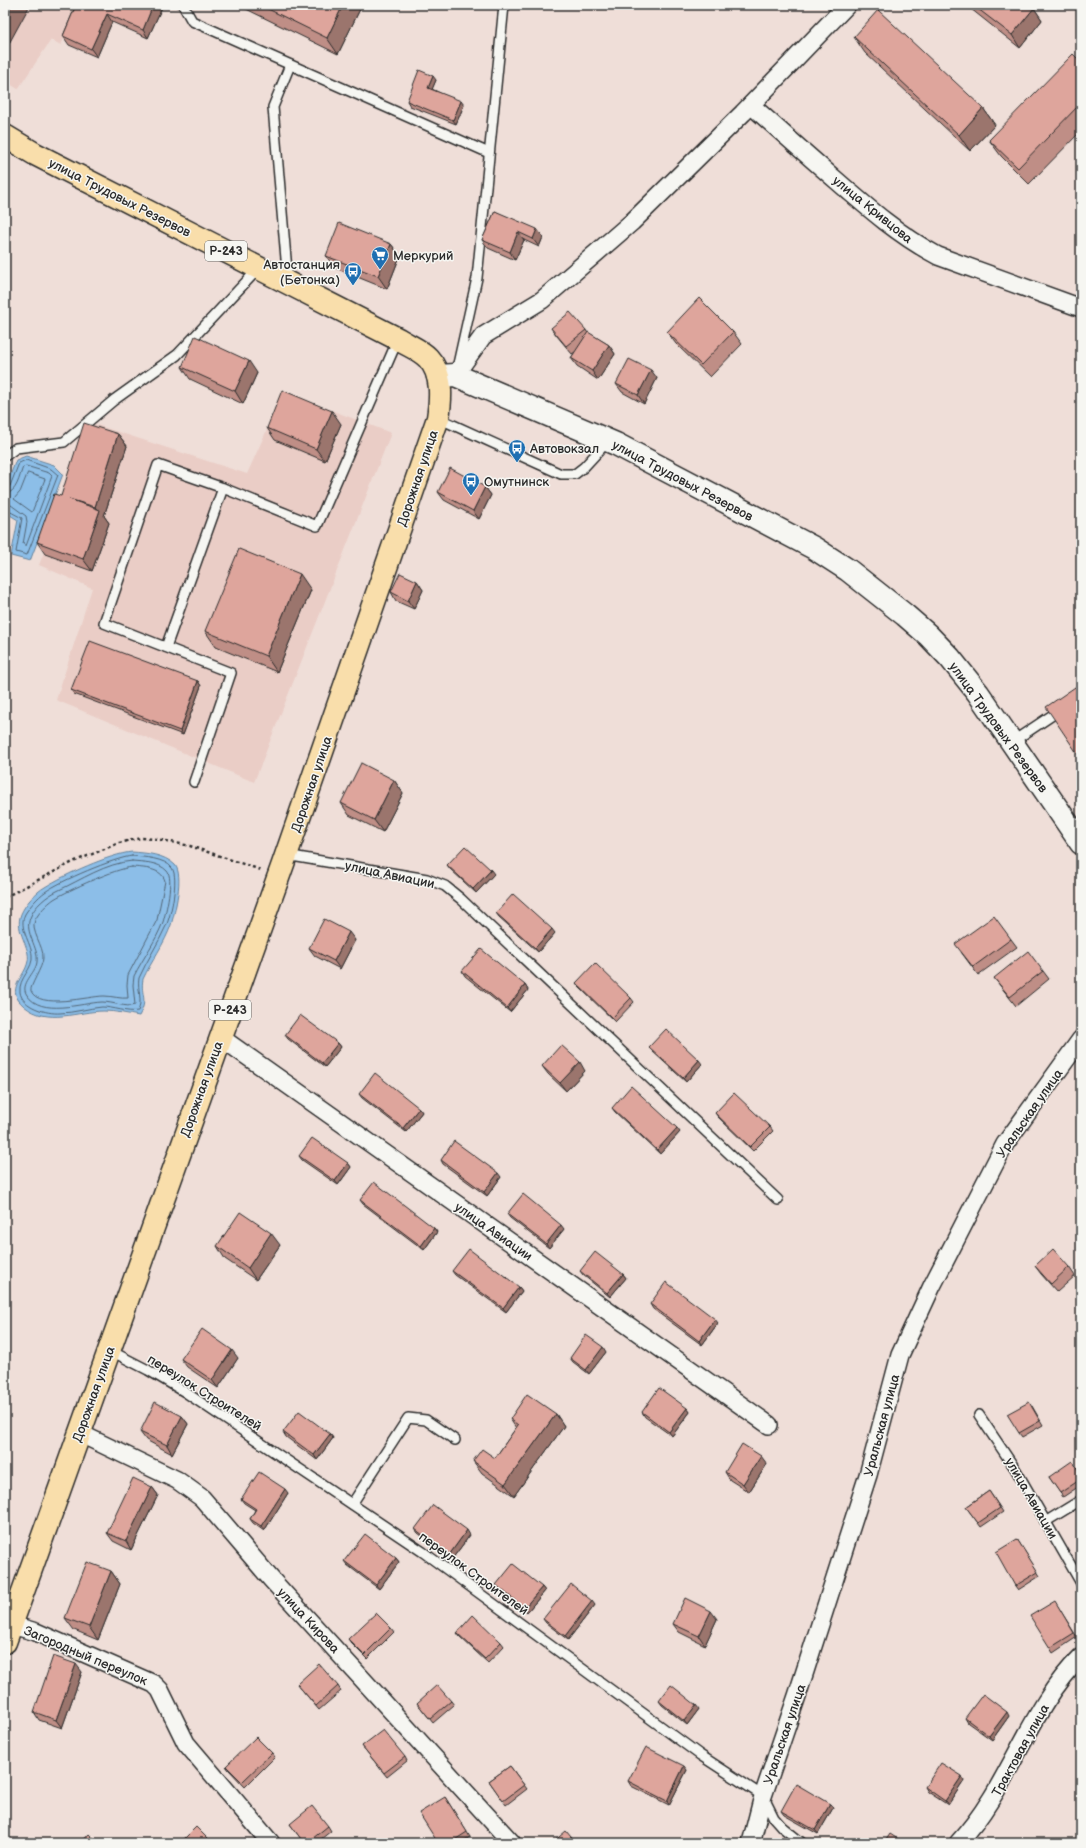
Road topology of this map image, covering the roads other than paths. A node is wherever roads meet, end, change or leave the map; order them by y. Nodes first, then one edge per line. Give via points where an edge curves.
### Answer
1 (183, 5) edge
2 (504, 5) edge
3 (847, 5) edge
4 (290, 65) junction
5 (751, 105) junction
6 (5, 136) edge
7 (489, 153) junction
8 (259, 268) junction
9 (289, 283) junction
10 (1081, 308) edge
11 (398, 339) junction
12 (447, 375) junction
13 (438, 418) junction
14 (608, 441) junction
15 (5, 456) edge
16 (223, 488) junction
17 (166, 647) junction
18 (1081, 696) edge
19 (1012, 742) junction
20 (194, 782) dead end
21 (1081, 843) edge
22 (286, 855) junction
23 (220, 1037) junction
24 (1081, 1039) edge
25 (778, 1200) dead end
26 (109, 1350) junction
27 (979, 1415) dead end
28 (769, 1425) dead end
29 (79, 1433) junction
30 (455, 1440) dead end
31 (1081, 1500) edge
32 (352, 1504) junction
33 (1045, 1522) junction
34 (1081, 1583) edge
35 (7, 1630) edge
36 (1081, 1656) edge
37 (763, 1796) junction
38 (271, 1843) edge
39 (512, 1843) edge
40 (751, 1843) edge
41 (802, 1843) edge
42 (958, 1843) edge

1 - 4 lane via 192,21
2 - 7 lane
3 - 5 street
4 - 7 lane
4 - 9 lane via 273,108
5 - 10 street, улица Кривцова via 867,207 921,247 938,256
5 - 12 street via 632,222 542,300 483,336
6 - 8 highway, улица Трудовых Резервов / Р-243 via 35,154
7 - 12 lane via 477,278
8 - 9 highway, улица Трудовых Резервов / Р-243
8 - 15 lane via 177,355 114,400 64,442 16,448
9 - 11 highway, улица Трудовых Резервов / Р-243
11 - 12 highway, улица Трудовых Резервов / Р-243 via 428,358
11 - 16 lane via 317,526
12 - 13 highway, Дорожная улица / Р-243
12 - 14 main road, улица Трудовых Резервов
13 - 14 lane via 561,474 575,474
13 - 22 highway, Дорожная улица / Р-243
14 - 19 main road, улица Трудовых Резервов via 814,548 848,570 900,610 939,646 978,693
16 - 17 lane
16 - 17 lane via 158,465 104,623
17 - 20 lane via 231,673
18 - 19 lane
19 - 21 main road, улица Трудовых Резервов
22 - 23 highway, Дорожная улица / Р-243
22 - 25 lane, улица Авиации via 407,875 445,886
23 - 26 highway, Дорожная улица / Р-243
23 - 28 street, улица Авиации
24 - 37 street, Уральская улица via 1005,1144 932,1286 900,1355 868,1475
26 - 29 highway, Дорожная улица / Р-243
26 - 32 lane, переулок Строителей via 185,1392
27 - 33 lane, улица Авиации via 1016,1470
29 - 35 highway, Дорожная улица / Р-243
29 - 39 street, улица Кирова via 177,1480 202,1498 271,1579
30 - 32 lane via 426,1420 408,1418
31 - 33 lane
32 - 37 lane, переулок Строителей via 423,1552 700,1756
33 - 34 lane, улица Авиации
35 - 38 street, Загородный переулок via 36,1632 154,1684 160,1690 186,1743
36 - 42 street, Трактовая улица via 1066,1671 990,1802
37 - 40 street, Уральская улица
37 - 41 lane via 774,1818

